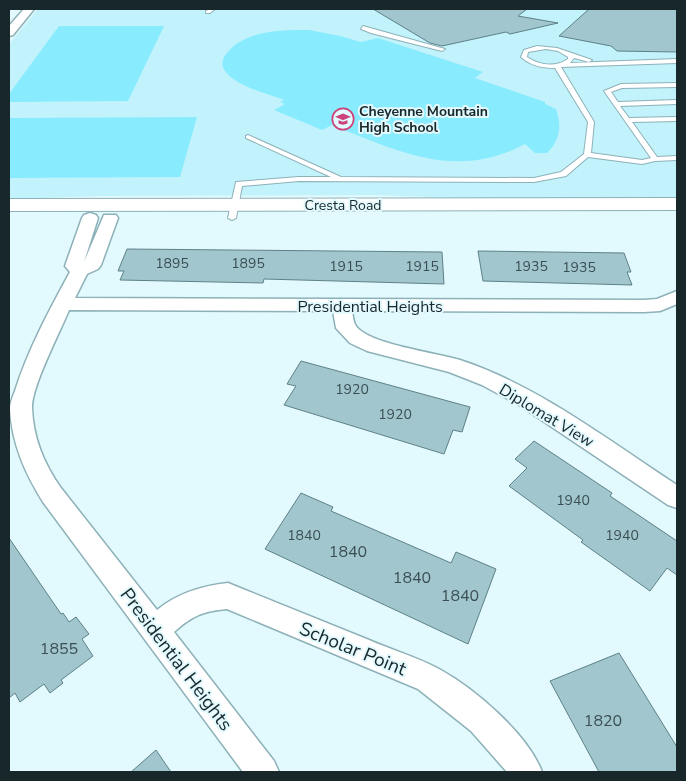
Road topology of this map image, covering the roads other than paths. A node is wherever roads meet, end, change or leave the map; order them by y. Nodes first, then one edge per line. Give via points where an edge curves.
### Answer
1 (29, 9) edge
2 (363, 28) dead end
3 (9, 33) edge
4 (442, 49) dead end
5 (569, 54) junction
6 (677, 57) edge
7 (677, 61) edge
8 (560, 66) junction
9 (677, 85) edge
10 (677, 102) edge
11 (616, 104) junction
12 (677, 119) edge
13 (628, 120) junction
14 (248, 136) dead end
15 (586, 155) junction
16 (677, 158) edge
17 (655, 159) junction
18 (340, 179) junction
19 (677, 204) edge
20 (9, 205) edge
21 (233, 212) junction
22 (677, 217) edge
23 (9, 218) edge
24 (100, 218) junction
25 (677, 297) edge
26 (62, 304) junction
27 (342, 306) junction
28 (677, 498) edge
29 (156, 629) junction
30 (263, 772) edge
31 (526, 772) edge

1 - 3 street
2 - 4 lane
5 - 6 lane via 581,60
5 - 8 lane via 571,60
5 - 8 lane via 544,47 524,54 533,63
7 - 8 lane
8 - 15 lane via 591,122
9 - 11 lane via 621,86 607,91
10 - 11 lane
11 - 13 lane
12 - 13 lane
13 - 17 lane
14 - 18 lane
15 - 17 lane via 642,162
15 - 18 lane via 563,174 534,180
16 - 17 lane
18 - 21 lane via 239,184
19 - 21 main road, Cresta Road
20 - 21 main road, Cresta Road
21 - 22 main road, Cresta Road
21 - 24 main road, Cresta Road
23 - 24 main road, Cresta Road
24 - 26 street, Presidential Heights via 92,265 80,270
25 - 27 street, Presidential Heights via 660,305 644,306
26 - 27 street, Presidential Heights
26 - 29 street, Presidential Heights via 30,377 21,407 28,450 52,495
27 - 28 street, Diplomat View via 346,328 357,338 374,346 454,366 527,399
29 - 30 street, Presidential Heights
29 - 31 street, Scholar Point via 180,608 202,598 228,596 428,679 484,722

